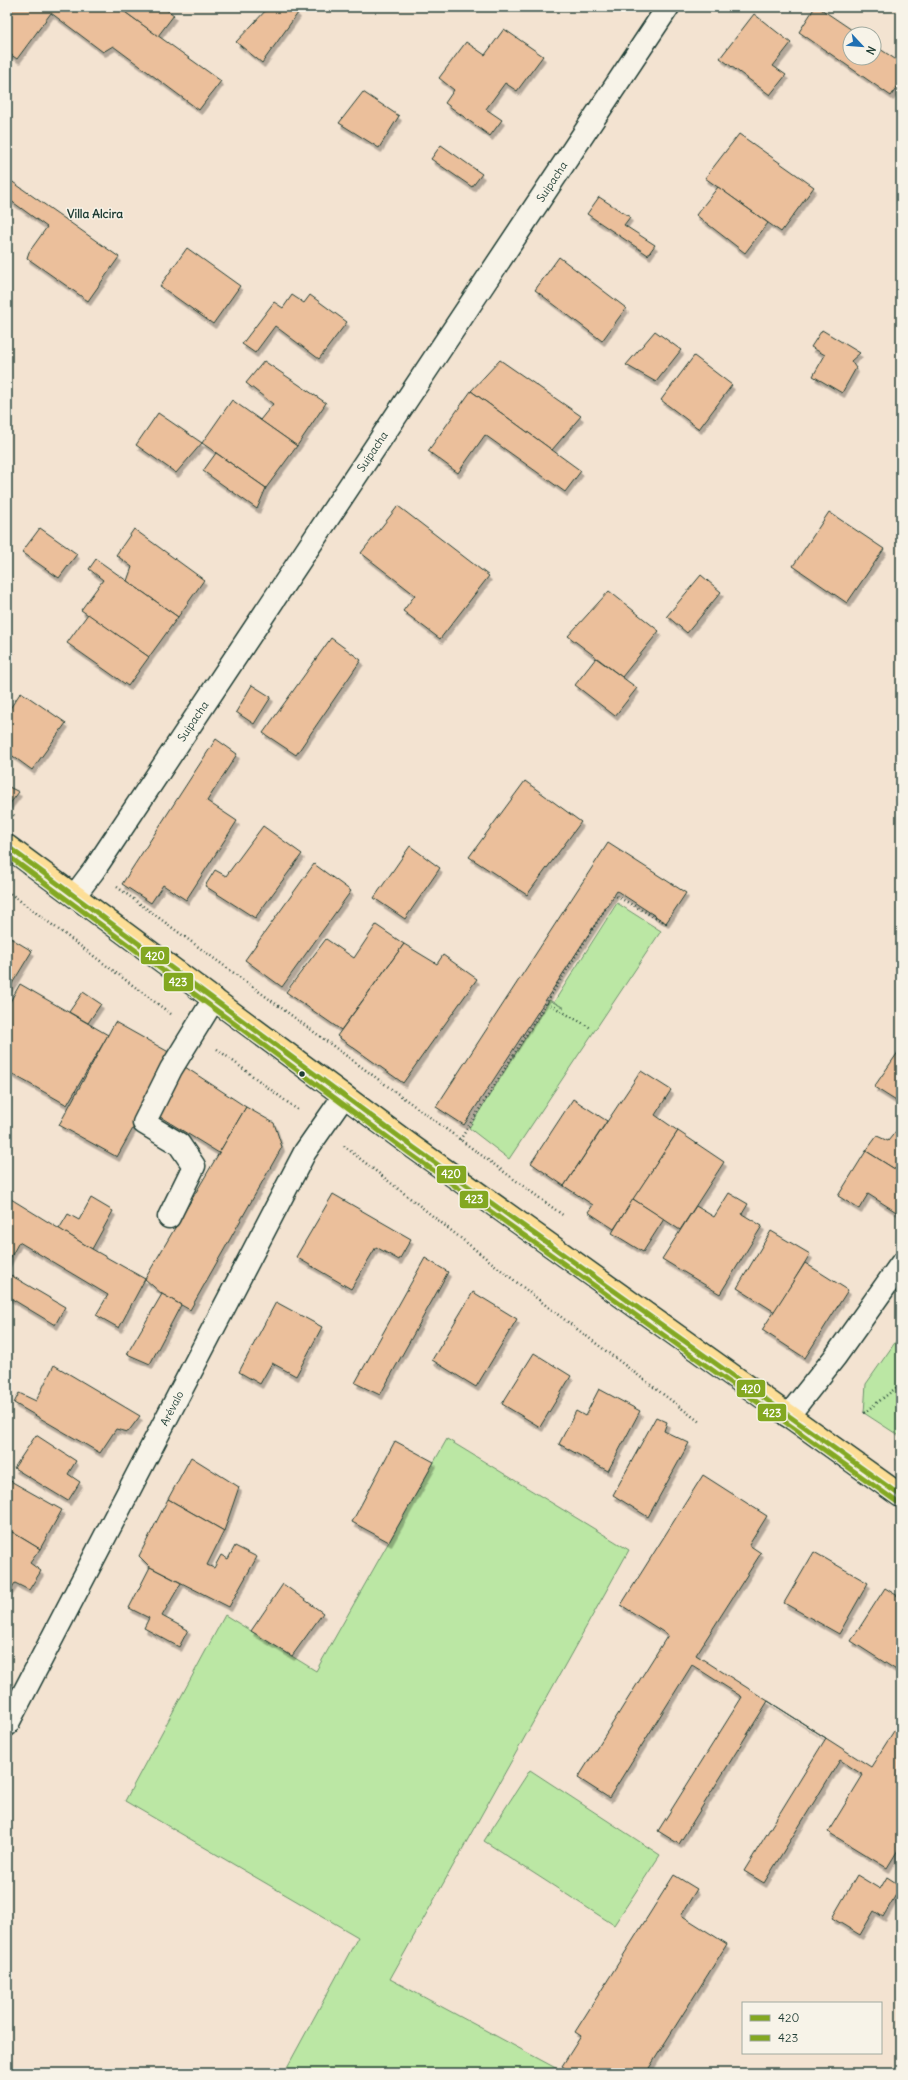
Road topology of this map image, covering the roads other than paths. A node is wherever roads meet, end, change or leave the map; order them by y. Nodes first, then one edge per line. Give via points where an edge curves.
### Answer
1 (668, 7) edge
2 (7, 846) edge
3 (75, 895) junction
4 (214, 999) junction
5 (344, 1096) junction
6 (169, 1217) dead end
7 (901, 1264) edge
8 (788, 1416) junction
9 (901, 1496) edge
10 (7, 1725) edge

1 - 3 street, Suipacha
2 - 3 main road
3 - 4 main road
4 - 5 main road
4 - 6 street via 171,1069 144,1123 179,1144 194,1166
5 - 8 main road
5 - 10 street, Arévalo via 304,1152
7 - 8 street via 835,1357
8 - 9 main road

